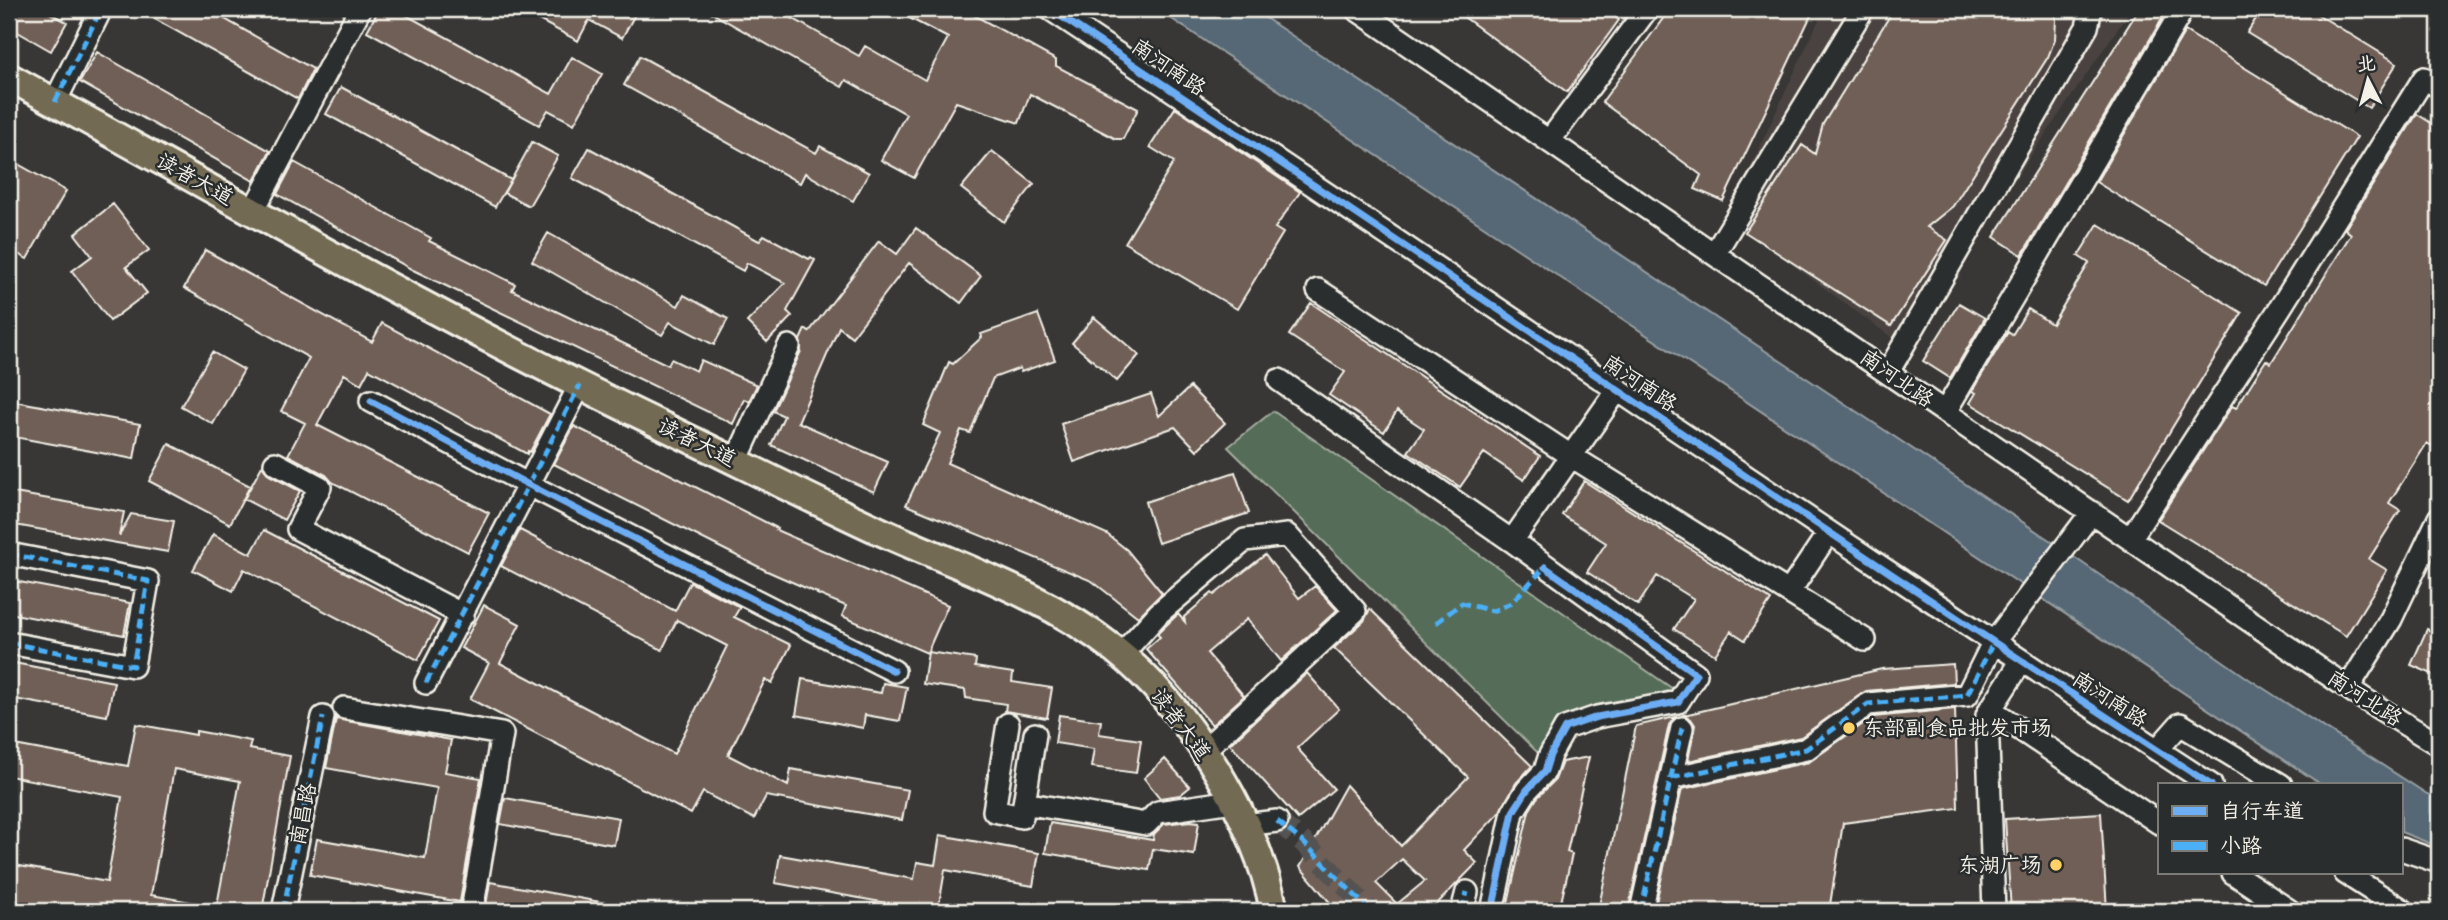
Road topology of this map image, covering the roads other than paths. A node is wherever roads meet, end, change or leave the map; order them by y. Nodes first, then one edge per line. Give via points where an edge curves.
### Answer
1 (101, 9) edge
2 (360, 9) edge
3 (1050, 9) edge
4 (1356, 9) edge
5 (1647, 9) edge
6 (1863, 9) edge
7 (2091, 9) edge
8 (2183, 9) edge
9 (9, 77) edge
10 (2439, 87) edge
11 (55, 102) junction
12 (1550, 140) junction
13 (253, 211) junction
14 (1715, 253) junction
15 (1318, 290) dead end
16 (789, 346) dead end
17 (1888, 372) junction
18 (1279, 380) dead end
19 (580, 385) junction
20 (1618, 389) junction
21 (371, 401) dead end
22 (1945, 412) junction
23 (1571, 456) junction
24 (736, 461) junction
25 (275, 463) dead end
26 (529, 485) junction
27 (2092, 512) junction
28 (2439, 518) edge
29 (1829, 532) junction
30 (2130, 539) junction
31 (1512, 541) junction
32 (9, 554) edge
33 (1789, 592) junction
34 (463, 615) junction
35 (1865, 640) dead end
36 (9, 643) edge
37 (1993, 643) junction
38 (1121, 655) junction
39 (2021, 662) junction
40 (894, 671) dead end
41 (426, 683) dead end
42 (2348, 688) junction
43 (344, 708) dead end
44 (1990, 709) junction
45 (323, 718) dead end
46 (1008, 724) dead end
47 (1682, 728) dead end
48 (1035, 734) dead end
49 (2439, 745) edge
50 (2157, 750) junction
51 (1203, 751) junction
52 (1671, 778) junction
53 (2208, 783) edge
54 (2278, 783) edge
55 (1233, 801) junction
56 (1024, 803) junction
57 (1277, 821) dead end
58 (2158, 822) edge
59 (1244, 825) junction
60 (2402, 849) edge
61 (2439, 862) edge
62 (2234, 874) edge
63 (2347, 874) edge
64 (283, 911) edge
65 (472, 911) edge
66 (1275, 911) edge
67 (1492, 911) edge
68 (1641, 911) edge
69 (1994, 911) edge
70 (2290, 911) edge
71 (2404, 911) edge

1 - 11 street
2 - 13 street
3 - 20 street, 南河南路
4 - 12 street, 南河北路
5 - 12 street
6 - 14 street
7 - 17 street via 2087,27
8 - 22 street
9 - 11 main road, 读者大道
10 - 30 street via 2424,78
11 - 13 main road, 读者大道
12 - 14 street, 南河北路
13 - 19 main road, 读者大道
14 - 17 street, 南河北路
15 - 23 street
16 - 24 street
17 - 22 street, 南河北路
18 - 31 street
19 - 24 main road, 读者大道
19 - 26 street
20 - 23 street
20 - 29 street, 南河南路
21 - 26 street
22 - 27 street, 南河北路
23 - 31 street
23 - 33 street
24 - 38 main road, 读者大道 via 1037,600 1077,622
25 - 34 street via 320,487 298,529
26 - 34 street
26 - 40 street
27 - 30 street, 南河北路
27 - 37 street
28 - 42 street via 2391,619
29 - 33 street
29 - 37 street, 南河南路
30 - 42 street, 南河北路
31 - 67 street via 1696,674 1678,702 1597,716 1565,728 1545,771 1513,812
32 - 36 street via 148,581 133,666
33 - 35 street
34 - 41 street
37 - 39 street, 南河南路
37 - 52 street via 1967,695 1868,704 1806,749
38 - 51 main road, 读者大道 via 1156,688
38 - 51 street via 1159,613 1245,540 1287,535 1355,611
39 - 44 street
39 - 50 street, 南河南路
42 - 49 street, 南河北路
43 - 65 street via 502,734
44 - 58 street
44 - 69 street
45 - 64 street, 南昌路
46 - 56 street via 995,811 1022,817
47 - 52 street
48 - 56 street
50 - 53 street, 南河南路
50 - 54 street via 2180,724
51 - 55 main road, 读者大道
52 - 68 street
55 - 56 street via 1158,812 1146,824
55 - 59 main road, 读者大道
57 - 59 street
59 - 66 main road, 读者大道 via 1264,865
60 - 61 street
62 - 70 street
63 - 71 street

